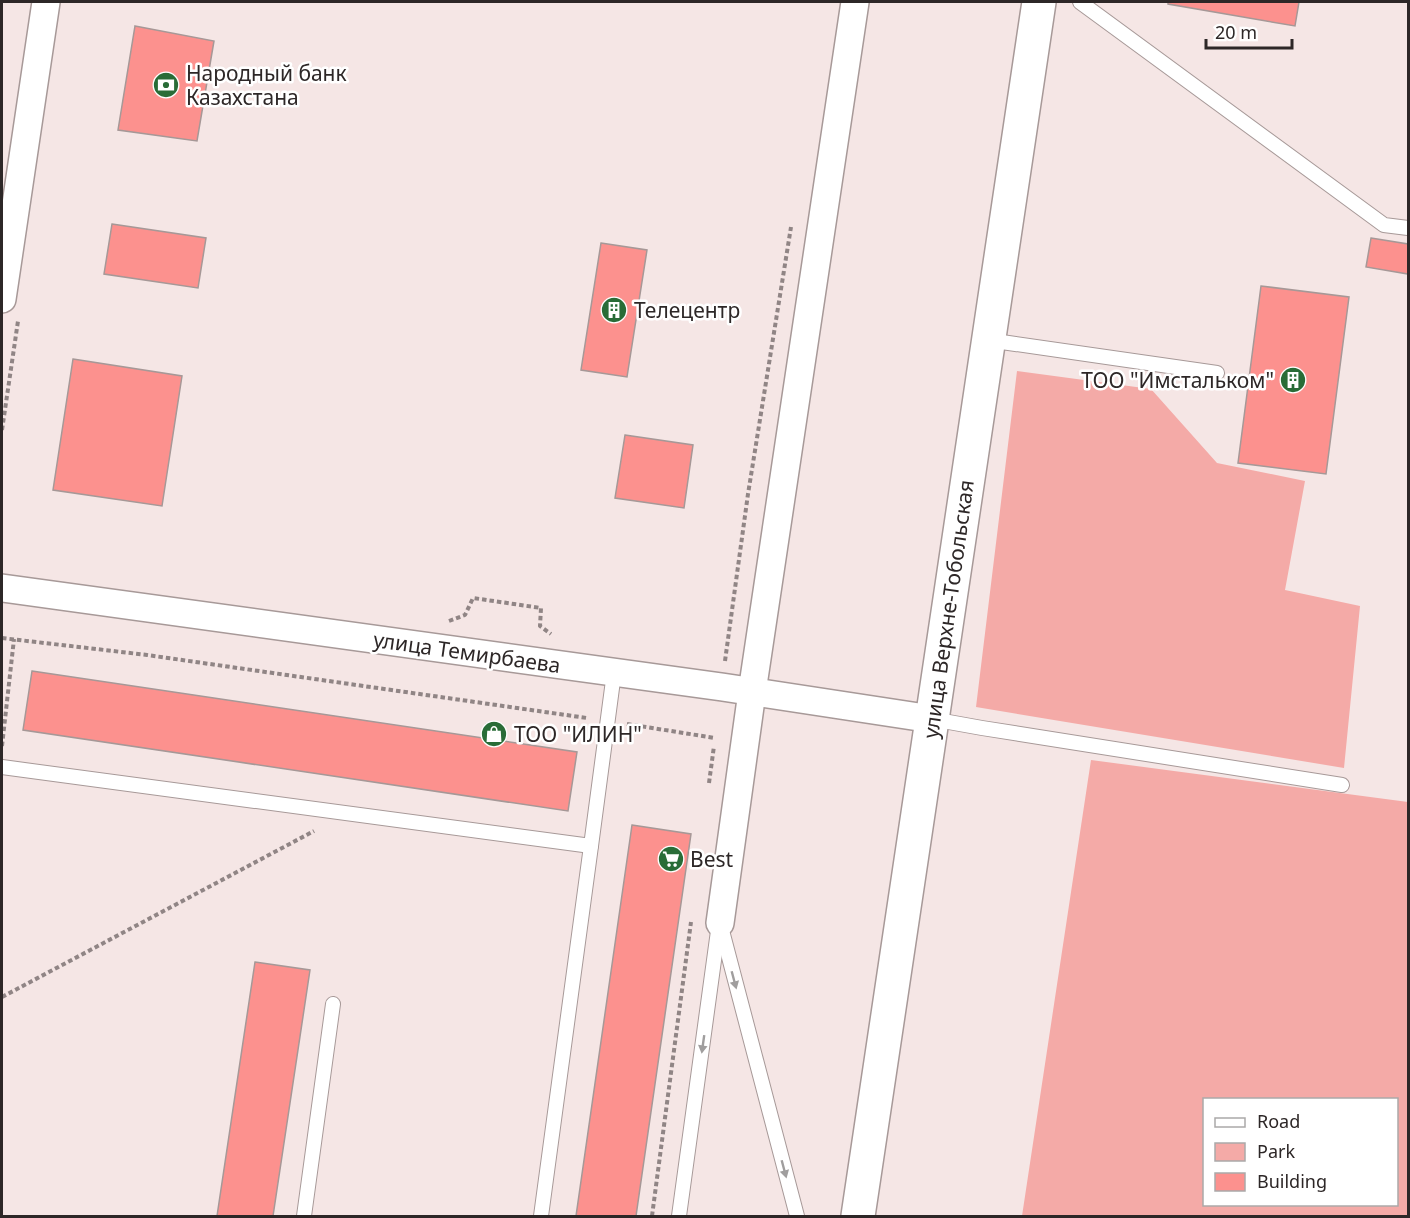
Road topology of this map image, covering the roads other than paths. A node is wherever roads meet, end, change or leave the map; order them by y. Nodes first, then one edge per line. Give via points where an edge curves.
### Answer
1 (46, 2) edge
2 (855, 2) edge
3 (1039, 2) edge
4 (1080, 2) edge
5 (9, 191) edge
6 (1408, 228) edge
7 (2, 299) edge
8 (988, 340) junction
9 (1217, 373) dead end
10 (2, 588) edge
11 (614, 673) junction
12 (752, 692) junction
13 (932, 718) junction
14 (2, 767) edge
15 (1342, 785) dead end
16 (591, 846) junction
17 (720, 923) junction
18 (333, 1004) dead end
19 (304, 1216) edge
20 (541, 1216) edge
21 (679, 1216) edge
22 (797, 1216) edge
23 (858, 1216) edge

1 - 5 street
2 - 12 street
3 - 8 street, улица Верхне-Тобольская
4 - 6 lane via 1384,225
5 - 7 street
8 - 9 lane
8 - 13 street, улица Верхне-Тобольская
10 - 11 street, улица Темирбаева
11 - 12 street, улица Темирбаева
11 - 16 lane
12 - 13 street, улица Темирбаева
12 - 17 street
13 - 15 lane
13 - 23 street, улица Верхне-Тобольская
14 - 16 lane
16 - 20 lane
17 -> 21 lane
17 -> 22 lane
18 - 19 lane

